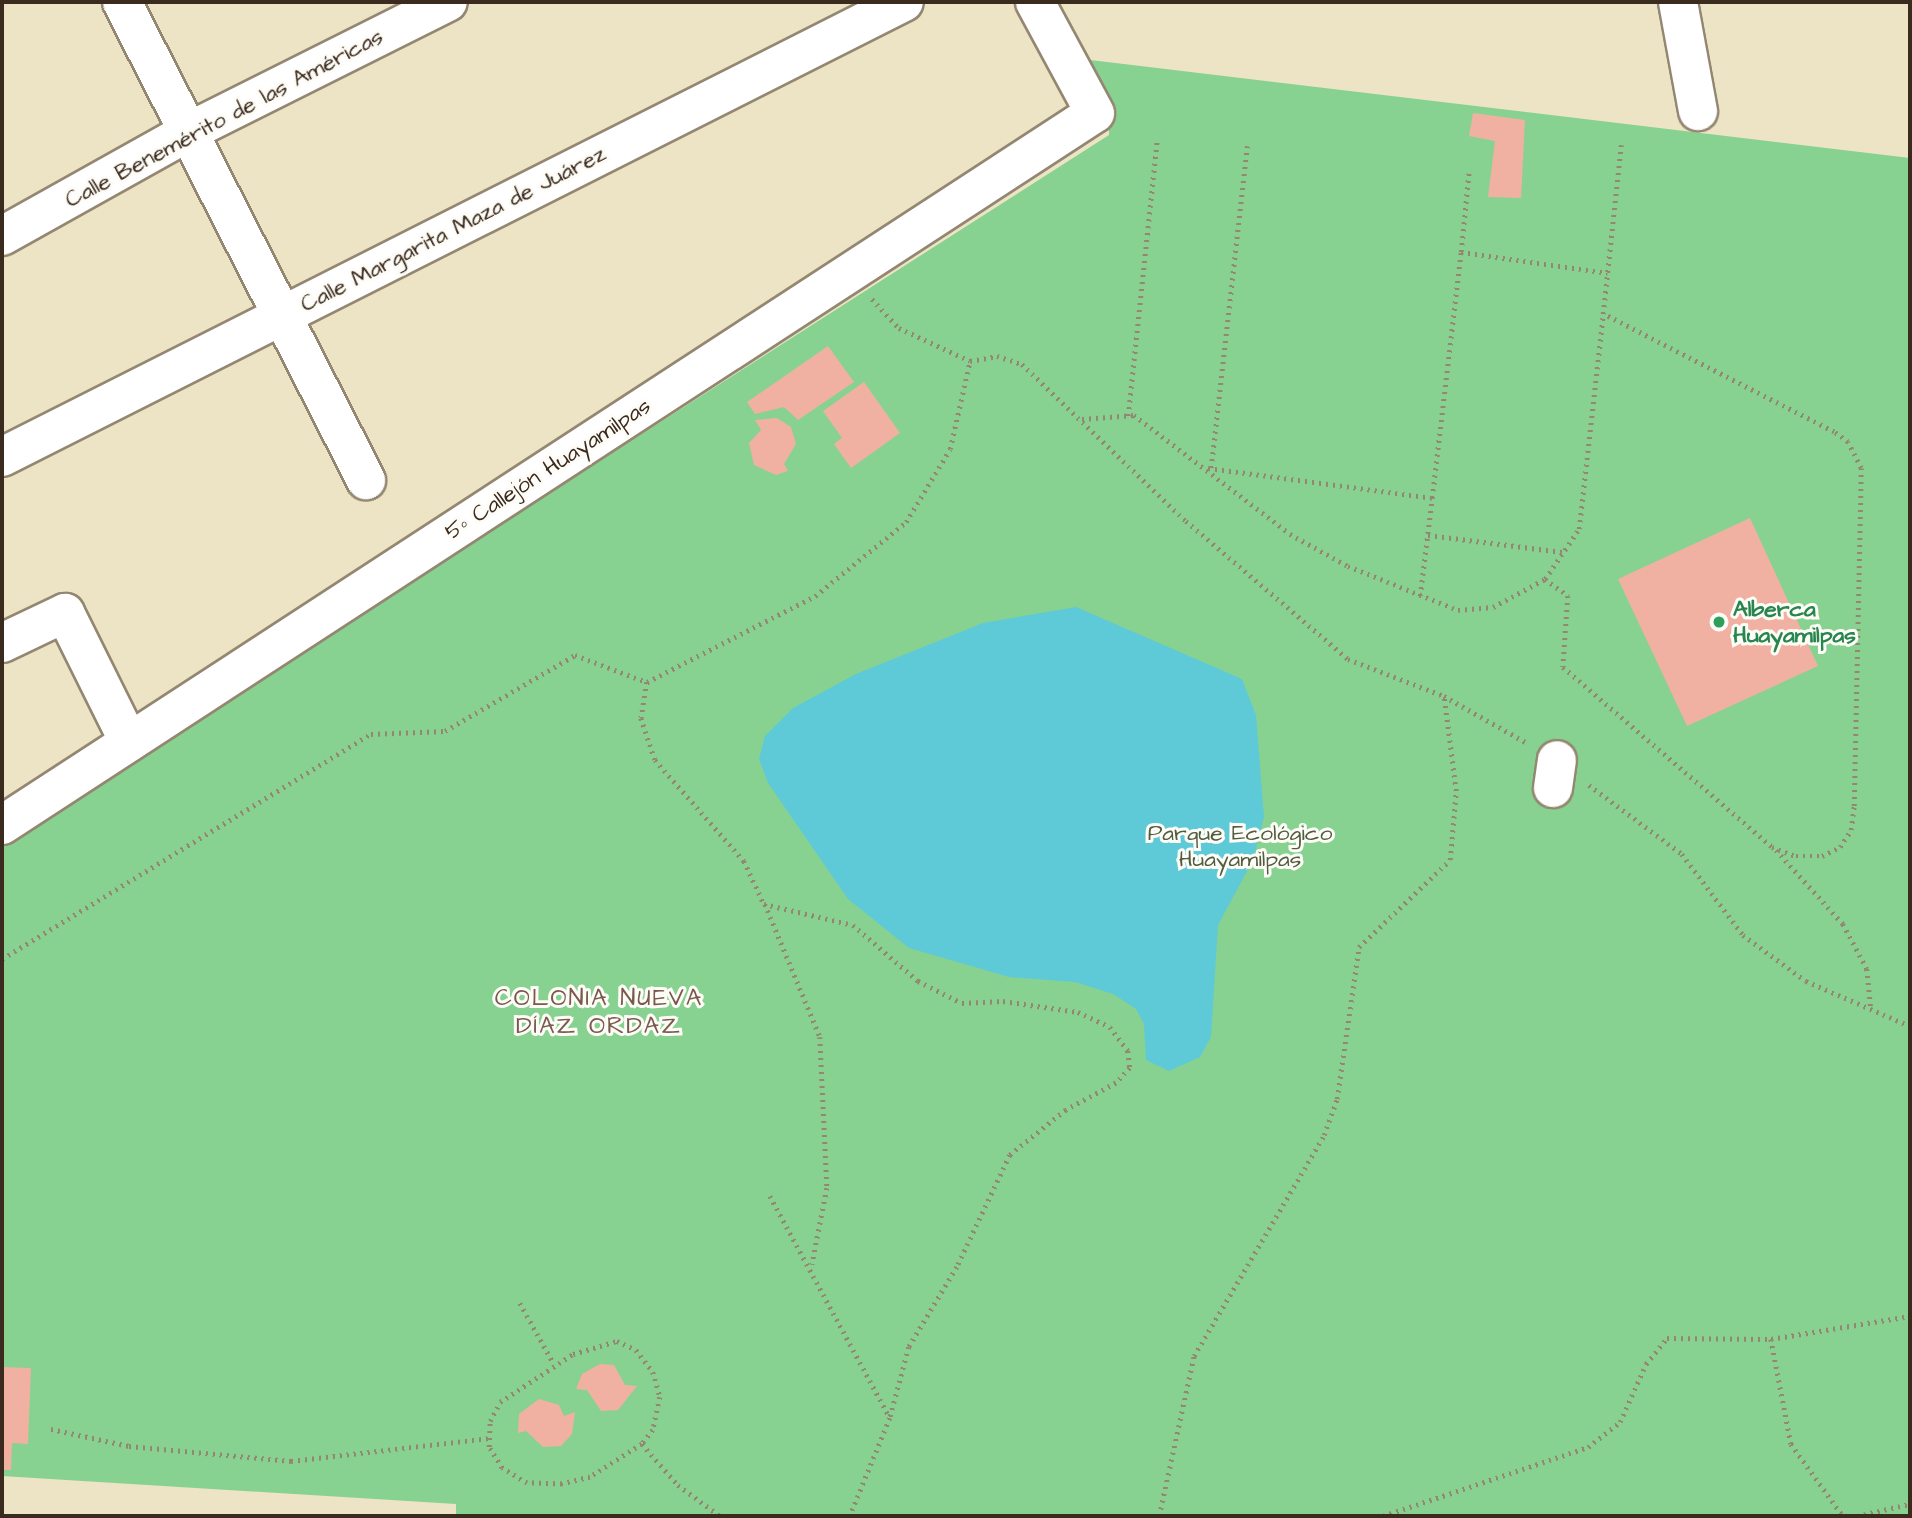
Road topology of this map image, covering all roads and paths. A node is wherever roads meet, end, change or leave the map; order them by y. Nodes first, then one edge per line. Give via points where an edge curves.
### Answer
1 (122, 2) edge
2 (448, 2) edge
3 (904, 2) edge
4 (1035, 2) edge
5 (1678, 2) edge
6 (1698, 111) dead end
7 (192, 130) junction
8 (1157, 140) dead end
9 (1621, 145) dead end
10 (1247, 146) dead end
11 (1469, 170) dead end
12 (2, 236) edge
13 (1461, 252) junction
14 (855, 269) junction
15 (1608, 273) junction
16 (285, 313) junction
17 (1603, 314) junction
18 (970, 360) junction
19 (1128, 416) junction
20 (1081, 419) junction
21 (2, 457) edge
22 (1208, 468) junction
23 (366, 480) dead end
24 (1432, 498) junction
25 (1427, 535) junction
26 (1562, 552) junction
27 (1545, 579) junction
28 (1420, 596) junction
29 (2, 643) edge
30 (647, 682) junction
31 (1444, 696) junction
32 (129, 742) junction
33 (2, 825) edge
34 (1772, 847) junction
35 (764, 904) junction
36 (2, 959) edge
37 (1871, 1009) junction
38 (1910, 1026) edge
39 (769, 1196) dead end
40 (812, 1265) junction
41 (520, 1303) dead end
42 (1910, 1316) edge
43 (1771, 1339) junction
44 (554, 1364) junction
45 (890, 1418) junction
46 (51, 1429) dead end
47 (489, 1438) junction
48 (642, 1444) junction
49 (1910, 1504) edge
50 (847, 1515) edge
51 (720, 1516) edge
52 (1159, 1516) edge
53 (1383, 1516) edge
54 (1843, 1516) edge
55 (1857, 1516) edge

1 - 7 street
2 - 7 street, Calle Benemérito de las Américas
3 - 16 street, Calle Margarita Maza de Juárez
4 - 14 street, 5º Callejón Huayamilpas via 1095,113
5 - 6 street
7 - 12 street, Calle Benemérito de las Américas
7 - 16 street
8 - 19 path
9 - 15 path
10 - 22 path
11 - 13 path
13 - 15 path
13 - 24 path
14 - 18 path via 899,328
14 - 32 street, 5º Callejón Huayamilpas
15 - 17 path
16 - 21 street, Calle Margarita Maza de Juárez
16 - 23 street
17 - 26 path via 1579,529
17 - 34 path via 1834,432 1849,442 1861,468 1851,830 1840,847 1822,856
18 - 20 path via 997,356 1022,364
18 - 30 path via 950,449 905,523 815,596
19 - 20 path
19 - 22 path
20 - 31 path via 1186,520 1348,659
22 - 24 path
22 - 28 path via 1290,534
24 - 25 path
25 - 26 path
25 - 28 path
26 - 27 path
27 - 28 path via 1493,607 1458,610
27 - 34 path via 1568,596 1563,667
29 - 32 street via 65,613
30 - 35 path via 641,718 655,760 744,861
30 - 36 path via 575,654 445,731 372,734
31 - 37 path via 1555,774 1682,854 1743,935 1806,981
31 - 52 path via 1456,791 1450,860 1359,947 1328,1123 1194,1356
32 - 33 street, 5º Callejón Huayamilpas
34 - 37 path via 1843,924 1867,969
35 - 40 path via 820,1037 827,1188
35 - 45 path via 853,925 918,981 962,1003 1003,1001 1078,1012 1110,1027 1128,1051 1130,1068 1116,1083 1066,1110 1010,1154 957,1267 909,1347
37 - 38 path
39 - 40 path
40 - 45 path
41 - 44 path
42 - 43 path
43 - 53 path via 1667,1338 1646,1364 1619,1422 1588,1447
43 - 54 path via 1791,1444
44 - 47 path via 500,1402
44 - 48 path via 617,1341 636,1350 653,1372 660,1397 653,1430
45 - 50 path
46 - 47 path via 129,1446 291,1461
47 - 48 path via 502,1468 527,1483 590,1477
48 - 51 path via 678,1485
49 - 55 path

